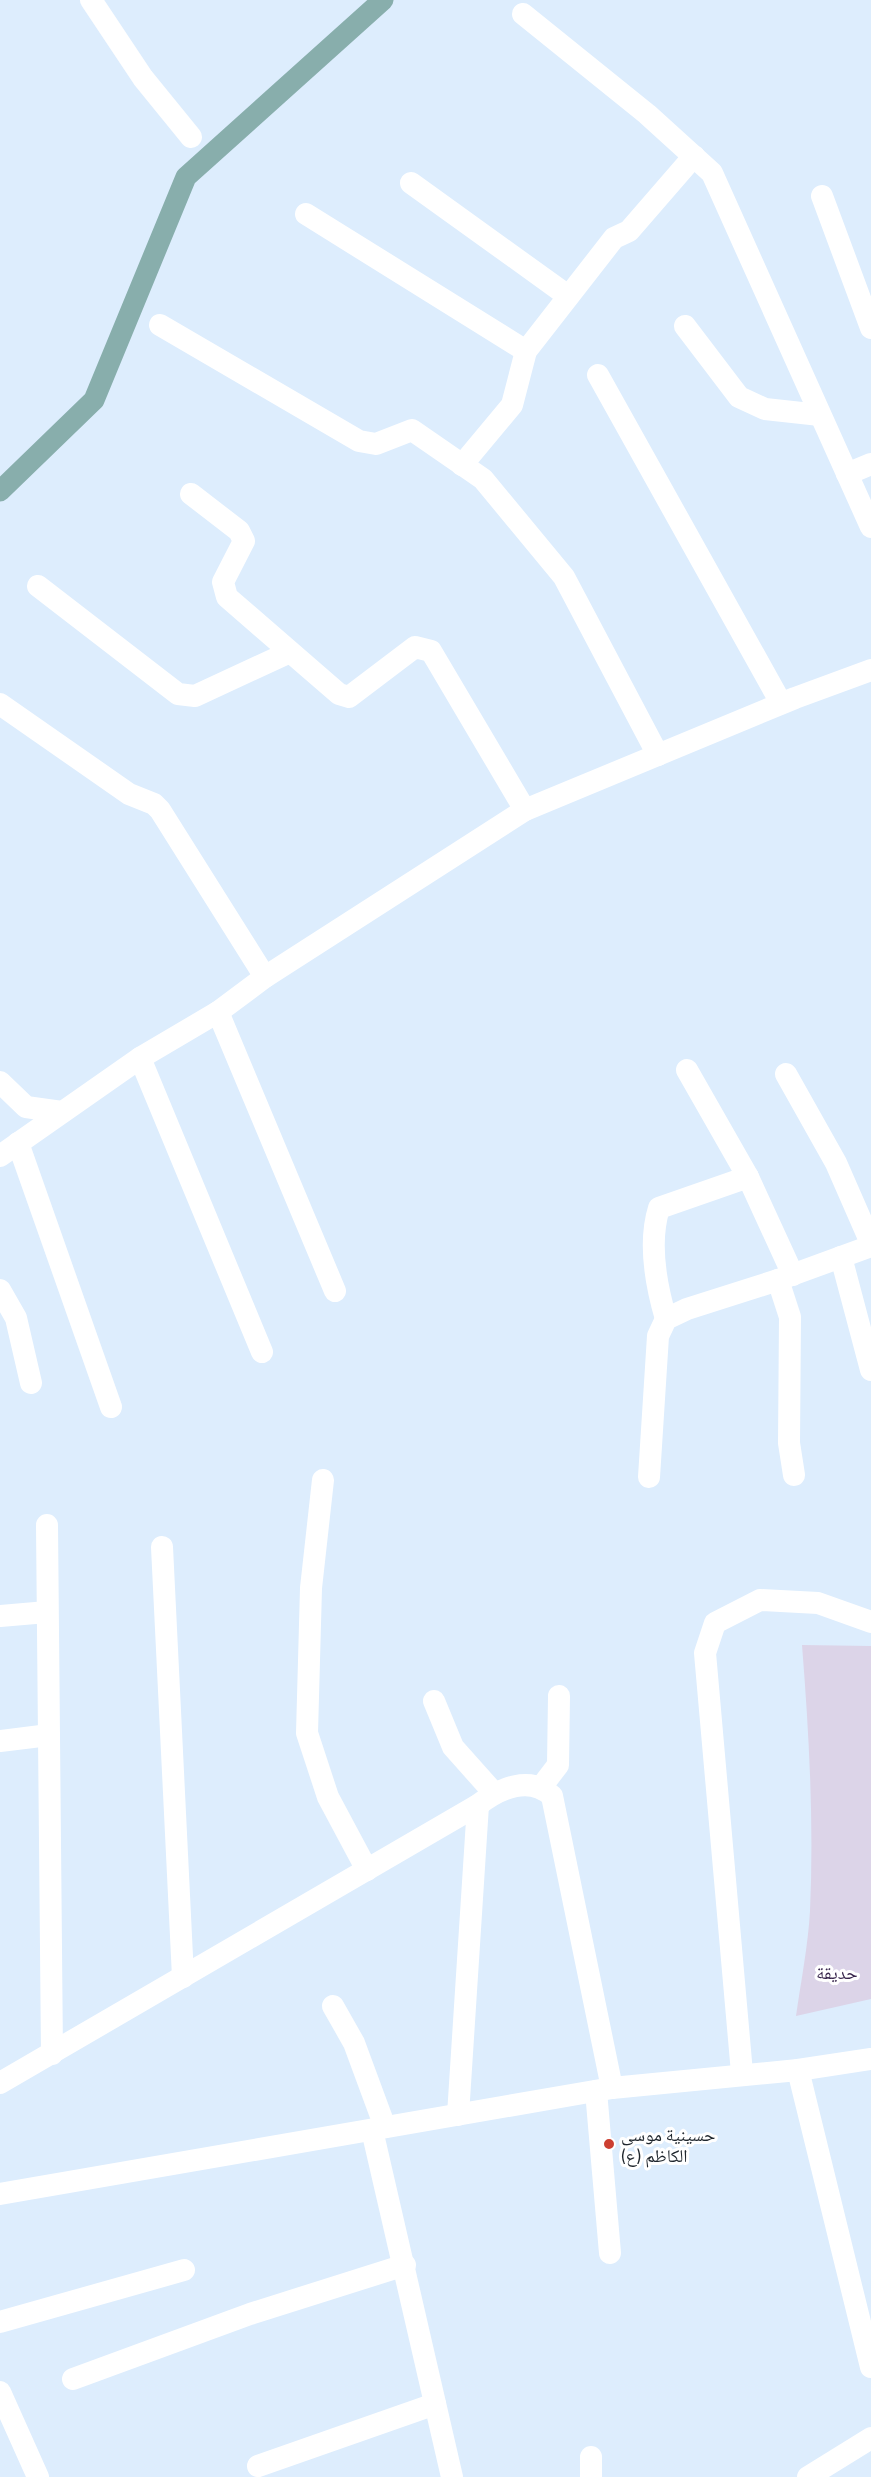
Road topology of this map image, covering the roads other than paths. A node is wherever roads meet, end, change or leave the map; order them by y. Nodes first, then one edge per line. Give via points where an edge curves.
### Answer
1 (92, 0) edge
2 (523, 14) dead end
3 (191, 137) dead end
4 (694, 156) junction
5 (411, 183) dead end
6 (822, 196) dead end
7 (306, 214) dead end
8 (568, 296) junction
9 (160, 325) dead end
10 (685, 326) dead end
11 (871, 328) edge
12 (526, 351) junction
13 (598, 375) dead end
14 (820, 415) junction
15 (871, 464) edge
16 (462, 465) junction
17 (847, 474) junction
18 (191, 494) dead end
19 (871, 527) edge
20 (38, 586) dead end
21 (290, 652) junction
22 (871, 670) edge
23 (782, 703) junction
24 (0, 704) edge
25 (658, 755) junction
26 (525, 810) junction
27 (265, 977) junction
28 (218, 1012) junction
29 (141, 1058) junction
30 (687, 1070) dead end
31 (786, 1074) dead end
32 (0, 1082) edge
33 (62, 1112) junction
34 (9, 1150) edge
35 (748, 1177) junction
36 (871, 1245) edge
37 (841, 1257) junction
38 (786, 1277) junction
39 (0, 1290) edge
40 (335, 1291) dead end
41 (666, 1319) junction
42 (262, 1352) dead end
43 (871, 1370) edge
44 (31, 1383) dead end
45 (111, 1407) dead end
46 (794, 1475) dead end
47 (649, 1477) dead end
48 (323, 1480) dead end
49 (46, 1525) dead end
50 (162, 1546) dead end
51 (47, 1612) junction
52 (0, 1616) edge
53 (871, 1622) edge
54 (559, 1696) dead end
55 (434, 1701) dead end
56 (49, 1736) junction
57 (0, 1741) edge
58 (542, 1786) junction
59 (486, 1799) junction
60 (367, 1870) junction
61 (183, 1977) junction
62 (333, 2006) dead end
63 (52, 2054) junction
64 (871, 2059) edge
65 (798, 2070) junction
66 (742, 2073) junction
67 (0, 2083) edge
68 (604, 2089) junction
69 (458, 2115) junction
70 (379, 2128) junction
71 (0, 2194) edge
72 (610, 2253) dead end
73 (405, 2265) junction
74 (184, 2270) dead end
75 (0, 2322) edge
76 (871, 2367) edge
77 (73, 2379) dead end
78 (0, 2392) edge
79 (435, 2404) junction
80 (871, 2439) edge
81 (258, 2466) dead end
82 (38, 2477) edge
83 (452, 2477) edge
84 (808, 2477) edge

1 - 3 street via 143,78
2 - 4 street
4 - 8 street via 629,231 614,238
4 - 14 street via 712,173
5 - 8 street
6 - 11 street
7 - 12 street
8 - 12 street
9 - 16 street via 360,441 376,444 412,430
10 - 14 street via 739,397 765,409
12 - 16 street via 512,405
13 - 23 street
14 - 17 street
15 - 17 street
16 - 25 street via 483,479 564,577
17 - 19 street
18 - 21 street via 239,531 244,541 223,582 227,597
20 - 21 street via 178,694 195,696
21 - 26 street via 349,698 415,647 431,651
22 - 23 street
23 - 25 street
24 - 27 street via 129,794 160,810
25 - 26 street
26 - 27 street
27 - 28 street
28 - 29 street
28 - 40 street
29 - 33 street
29 - 42 street
30 - 35 street
31 - 36 street via 836,1163
32 - 33 street via 26,1107
33 - 34 street
34 - 45 street
35 - 38 street
35 - 41 street via 658,1208 654,1222 656,1286
36 - 37 street
37 - 38 street
37 - 43 street
38 - 41 street
38 - 46 street via 790,1317 789,1443
39 - 44 street via 16,1318
41 - 47 street via 658,1336
48 - 60 street via 310,1588 307,1733 328,1797
49 - 51 street
50 - 61 street
51 - 52 street
51 - 56 street
53 - 66 street via 818,1603 760,1600 715,1623 705,1653
54 - 58 street via 558,1765
55 - 59 street via 453,1747
56 - 57 street
56 - 63 street
58 - 59 street via 525,1785
58 - 68 street via 552,1796
59 - 60 street
59 - 69 street
60 - 61 street
61 - 63 street
62 - 70 street via 354,2043
63 - 67 street
64 - 65 street
65 - 66 street
65 - 76 street
66 - 68 street
68 - 69 street
68 - 72 street
69 - 70 street
70 - 71 street
70 - 73 street
73 - 77 street via 250,2314
73 - 79 street
74 - 75 street
78 - 82 street
79 - 81 street
79 - 83 street
80 - 84 street

